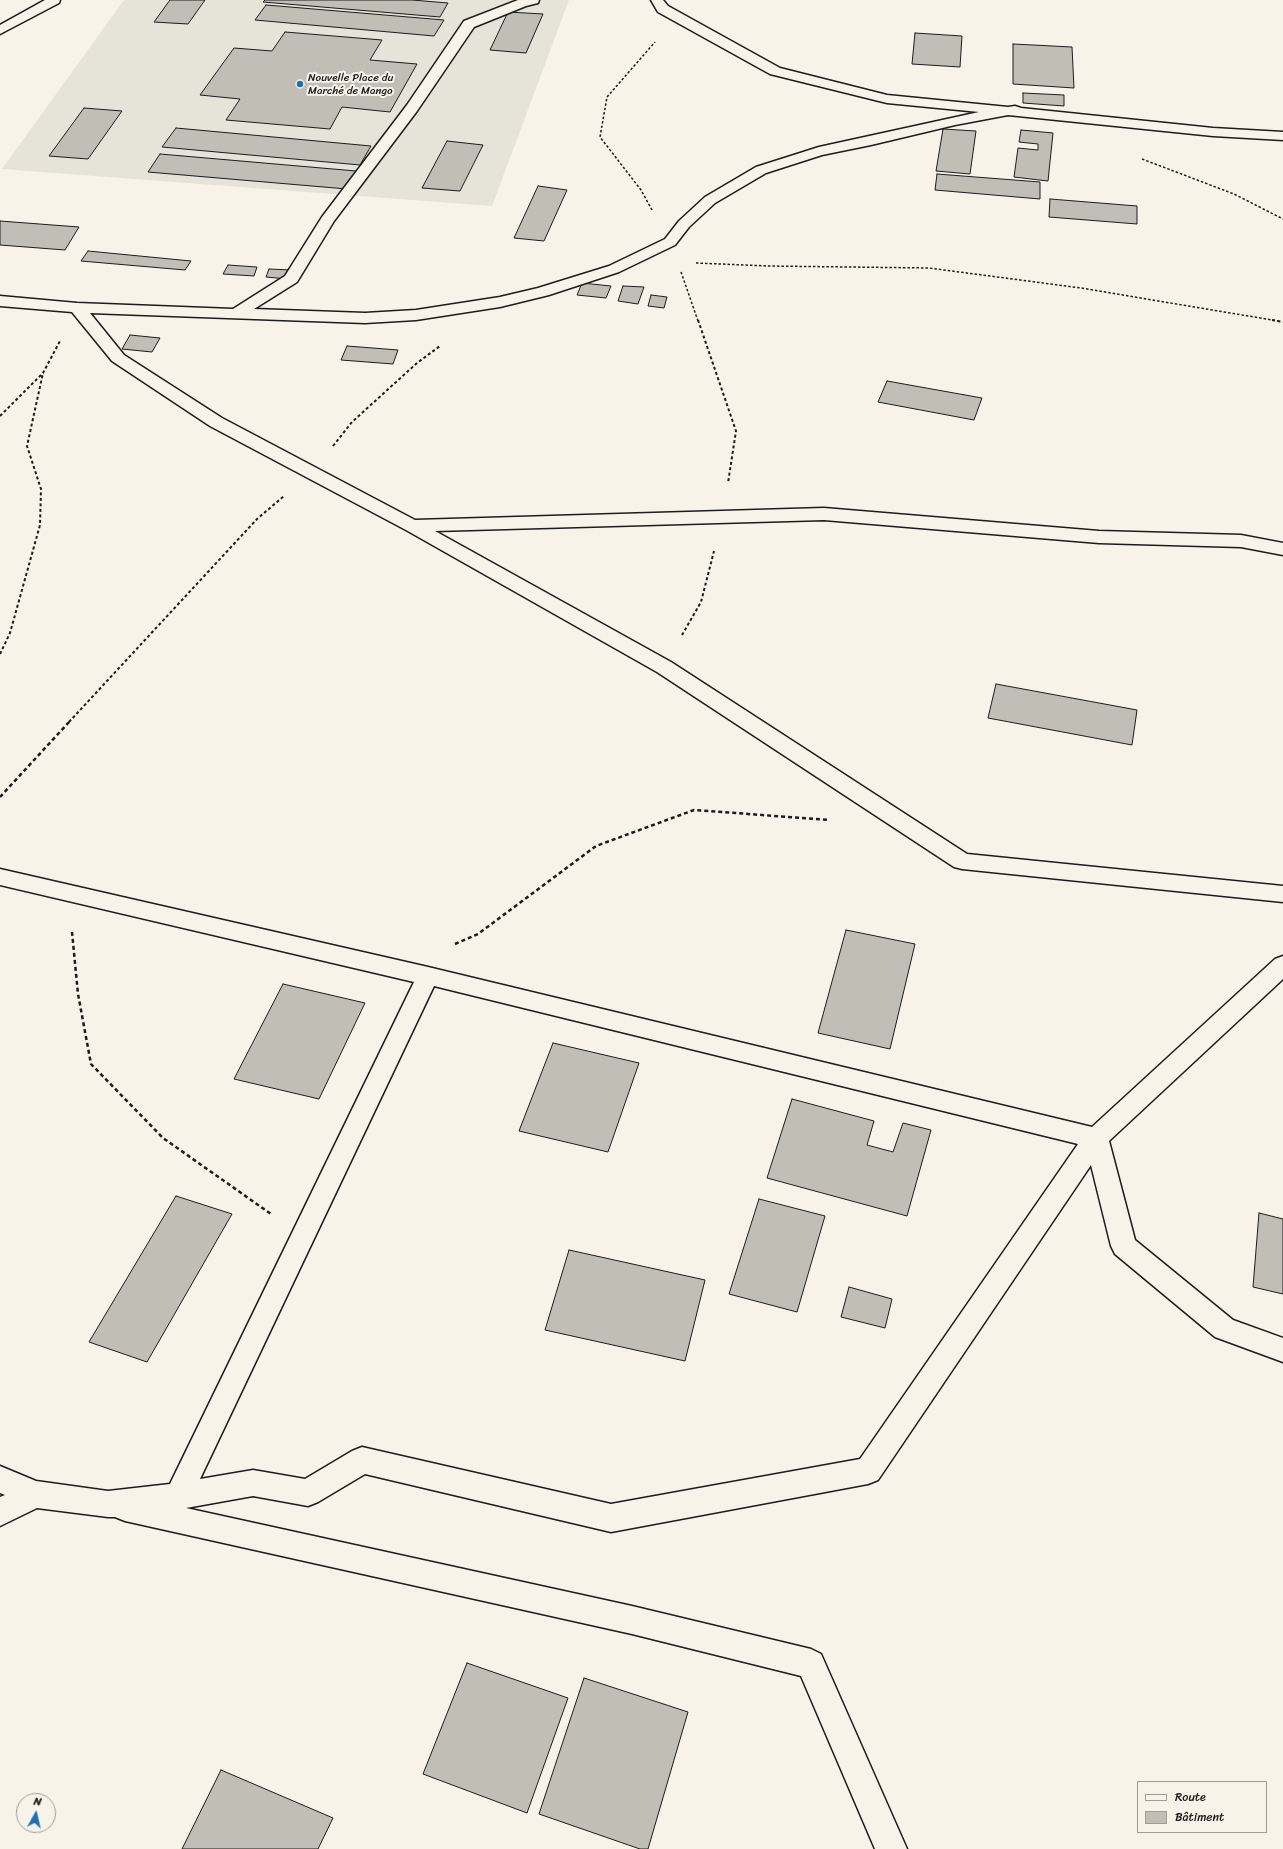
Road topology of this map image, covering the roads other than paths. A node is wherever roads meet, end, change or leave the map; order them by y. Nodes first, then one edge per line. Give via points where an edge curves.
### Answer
1 (54, 0) edge
2 (533, 0) edge
3 (660, 5) edge
4 (0, 30) edge
5 (1015, 110) junction
6 (1283, 136) edge
7 (0, 301) edge
8 (77, 308) junction
9 (236, 314) junction
10 (412, 526) junction
11 (1283, 549) edge
12 (0, 877) edge
13 (1283, 894) edge
14 (1283, 965) edge
15 (428, 976) junction
16 (1096, 1138) junction
17 (1283, 1350) edge
18 (0, 1478) edge
19 (36, 1494) junction
20 (178, 1496) junction
21 (108, 1504) junction
22 (0, 1512) edge
23 (891, 1849) edge

1 - 4 street
2 - 9 street via 469,24 412,108 327,220 291,278
3 - 5 street via 775,71 888,99
5 - 6 street via 1213,132
5 - 9 street via 819,151 761,170 710,200 684,224 670,242 614,269 543,292 500,302 416,315 365,318
7 - 8 street
8 - 9 street
8 - 10 street via 118,358 216,422
10 - 11 street via 824,514 1099,537 1241,541
10 - 13 street via 664,667 962,860
12 - 15 street
14 - 16 street
15 - 16 street
15 - 20 street
16 - 17 street via 1124,1246 1224,1330
16 - 20 street via 868,1471 611,1518 362,1460 308,1493 254,1483
18 - 19 street
19 - 21 street
19 - 22 street
20 - 21 street
21 - 23 street via 632,1620 811,1664

